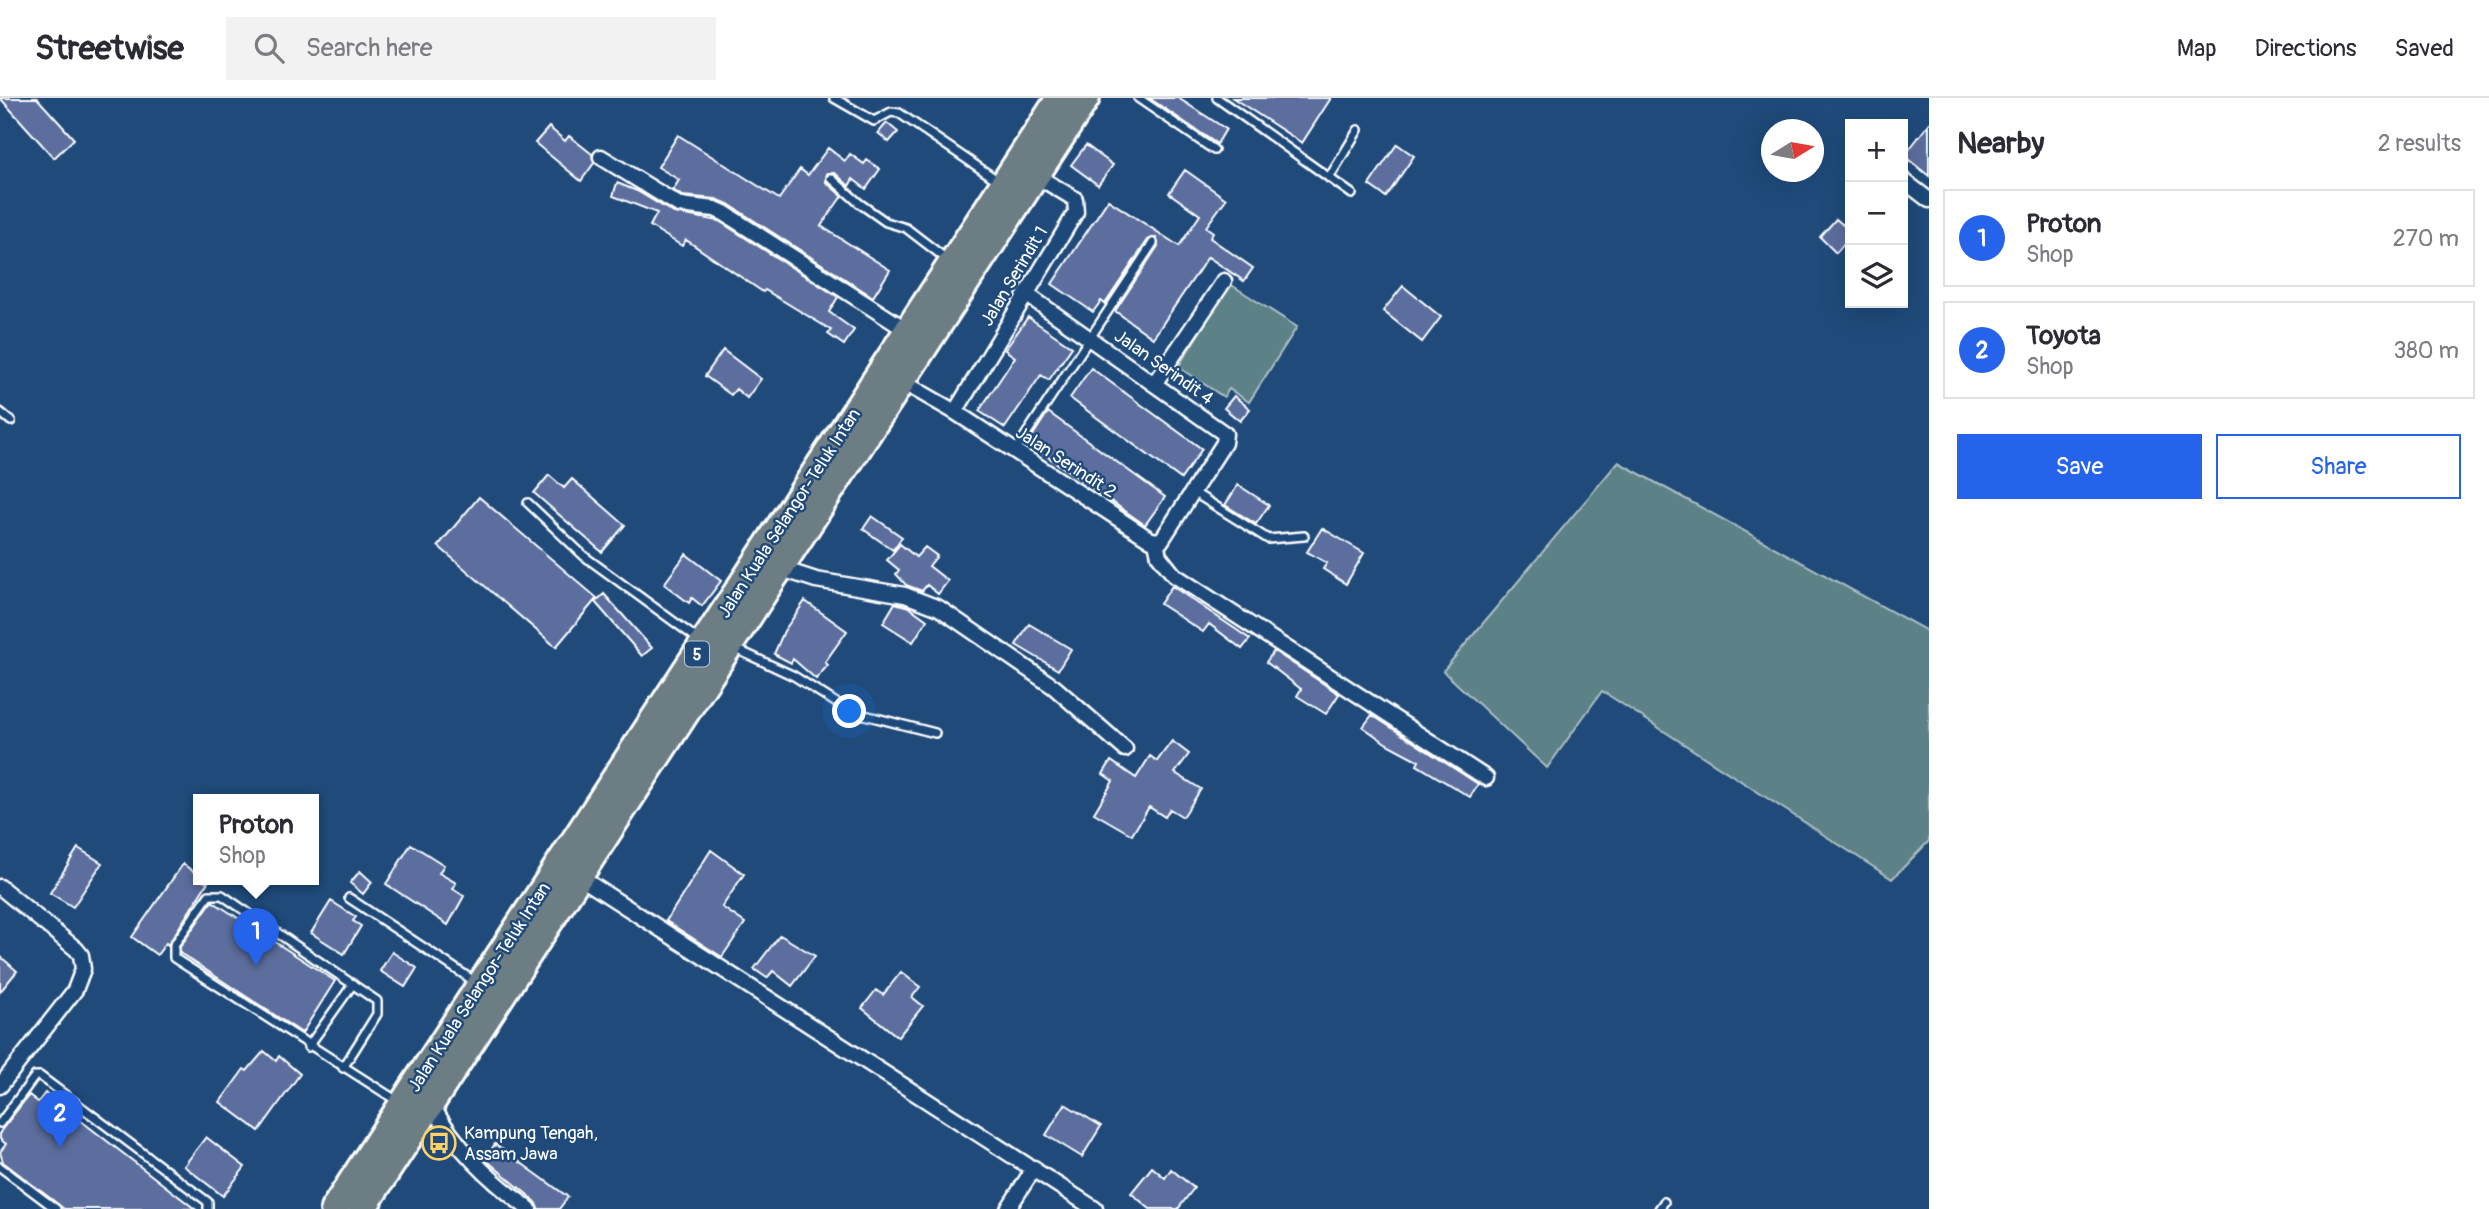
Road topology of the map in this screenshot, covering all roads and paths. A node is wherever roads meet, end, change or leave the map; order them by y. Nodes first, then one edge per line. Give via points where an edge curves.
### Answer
1 (834, 98) edge
2 (1060, 98) edge
3 (1086, 98) edge
4 (1138, 98) edge
5 (1219, 98) edge
6 (1358, 130) dead end
7 (1214, 150) dead end
8 (601, 157) dead end
9 (1035, 175) junction
10 (831, 178) dead end
11 (1329, 178) junction
12 (1906, 182) edge
13 (1003, 185) junction
14 (1352, 194) dead end
15 (1929, 200) edge
16 (1153, 243) dead end
17 (952, 264) junction
18 (1224, 281) dead end
19 (1026, 295) junction
20 (908, 331) junction
21 (1090, 339) junction
22 (901, 381) junction
23 (1154, 384) junction
24 (0, 412) edge
25 (955, 412) junction
26 (11, 421) dead end
27 (1015, 451) junction
28 (1193, 492) junction
29 (528, 503) dead end
30 (1304, 536) dead end
31 (1156, 542) junction
32 (779, 568) junction
33 (716, 644) junction
34 (935, 733) dead end
35 (1125, 749) dead end
36 (1486, 778) dead end
37 (578, 876) junction
38 (0, 887) edge
39 (349, 898) dead end
40 (353, 984) junction
41 (481, 985) junction
42 (308, 1047) junction
43 (343, 1068) junction
44 (0, 1086) edge
45 (431, 1104) junction
46 (402, 1105) junction
47 (0, 1124) edge
48 (0, 1167) edge
49 (1034, 1168) junction
50 (369, 1207) edge
51 (56, 1209) edge
52 (208, 1209) edge
53 (334, 1209) edge
54 (529, 1209) edge
55 (1008, 1209) edge
56 (1095, 1209) edge

1 - 13 lane via 874,121 899,113
2 - 13 highway, Jalan Kuala Selangor-Teluk Intan / 5
3 - 9 highway, Jalan Kuala Selangor-Teluk Intan / 5
4 - 7 lane
5 - 11 lane
6 - 11 lane
8 - 20 street via 679,205 724,213
9 - 19 street, Jalan Serindit 1 via 1072,196 1077,207
9 - 22 highway, Jalan Kuala Selangor-Teluk Intan / 5
10 - 17 lane via 859,203 886,222 906,228
11 - 14 lane
12 - 15 street
13 - 17 highway, Jalan Kuala Selangor-Teluk Intan / 5
16 - 21 lane
17 - 20 highway, Jalan Kuala Selangor-Teluk Intan / 5
18 - 23 street
19 - 21 street, Jalan Serindit 4
19 - 25 street, Jalan Serindit 1
20 - 33 highway, Jalan Kuala Selangor-Teluk Intan / 5
21 - 23 street, Jalan Serindit 4
21 - 27 lane
22 - 25 street, Jalan Serindit 2
22 - 32 highway, Jalan Kuala Selangor-Teluk Intan / 5
23 - 28 street, Jalan Serindit 4 via 1225,434
24 - 26 lane
25 - 27 street, Jalan Serindit 2
27 - 31 street, Jalan Serindit 2
28 - 30 lane via 1268,539
28 - 31 street
29 - 33 lane via 584,556
31 - 36 street via 1159,556 1174,575
32 - 33 highway, Jalan Kuala Selangor-Teluk Intan / 5
32 - 35 street via 816,580 905,595 939,608 1054,687
33 - 34 lane via 794,676 849,711
33 - 37 highway, Jalan Kuala Selangor-Teluk Intan / 5
33 - 41 highway, Jalan Kuala Selangor-Teluk Intan / 5
37 - 45 highway, Jalan Kuala Selangor-Teluk Intan / 5
37 - 49 street
38 - 44 street via 76,949 83,969 75,990
39 - 41 lane
40 - 42 lane
40 - 42 lane via 222,895 213,893 205,898 174,945 174,958
40 - 43 lane via 377,1001 379,1010
41 - 46 highway, Jalan Kuala Selangor-Teluk Intan / 5
42 - 43 lane
43 - 46 lane
45 - 50 highway, Jalan Kuala Selangor-Teluk Intan / 5
45 - 54 street via 460,1148 491,1181
46 - 53 highway, Jalan Kuala Selangor-Teluk Intan / 5
47 - 52 lane via 35,1076 40,1076 208,1202
48 - 51 lane
49 - 55 street
49 - 56 street

